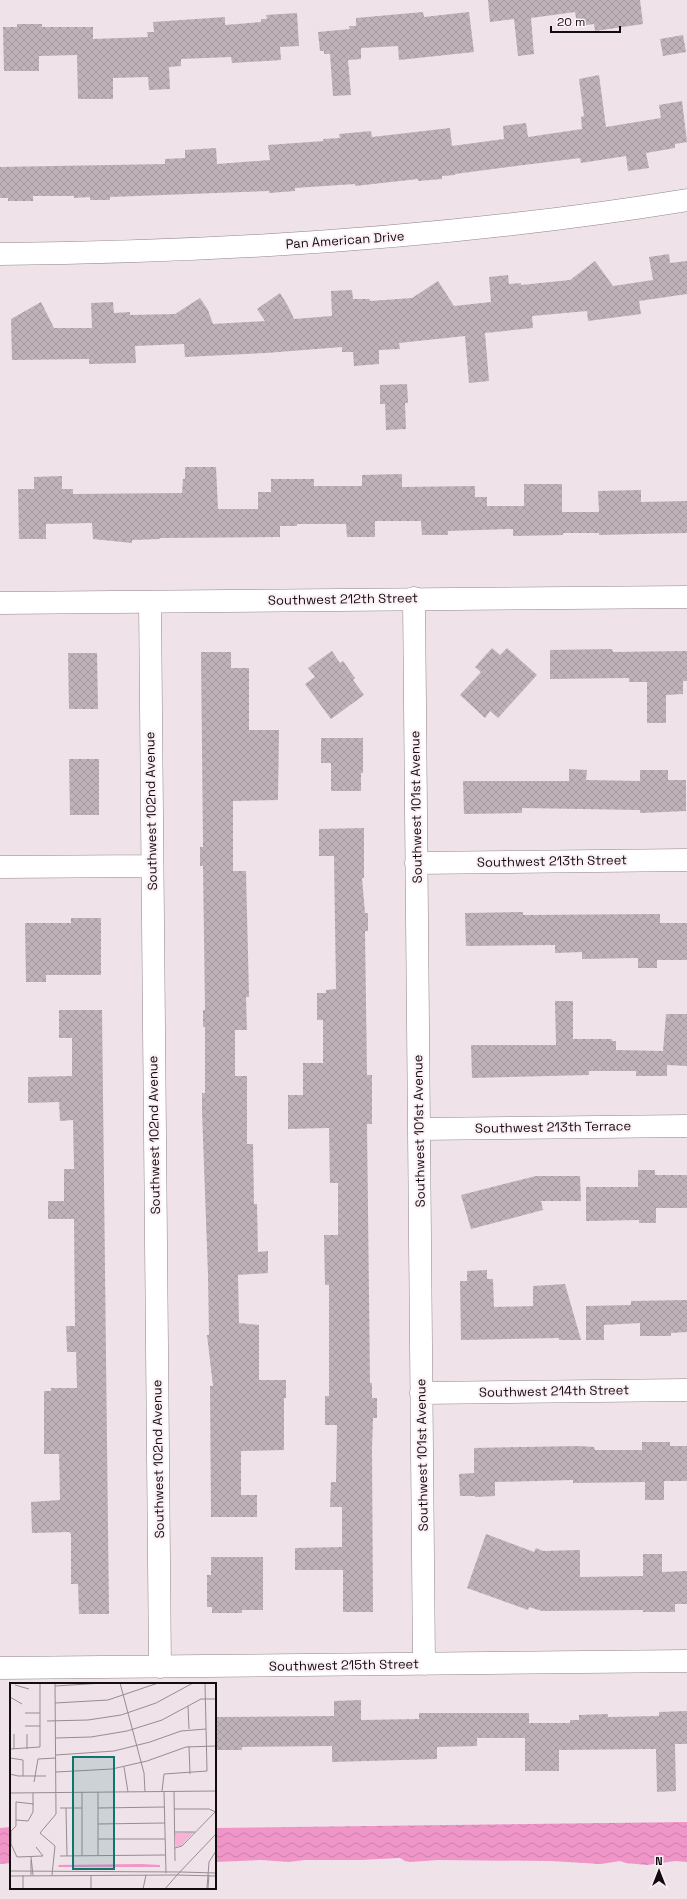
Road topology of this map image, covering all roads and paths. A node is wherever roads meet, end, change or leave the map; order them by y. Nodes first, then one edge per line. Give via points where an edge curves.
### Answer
1 (687, 200) edge
2 (0, 254) edge
3 (687, 597) edge
4 (414, 598) junction
5 (150, 602) junction
6 (0, 603) edge
7 (687, 860) edge
8 (416, 863) junction
9 (152, 866) junction
10 (0, 867) edge
11 (687, 1126) edge
12 (418, 1129) junction
13 (687, 1390) edge
14 (421, 1393) junction
15 (687, 1661) edge
16 (424, 1664) junction
17 (160, 1667) junction
18 (0, 1668) edge

1 - 2 street, Pan American Drive via 460,231 295,244 187,250
3 - 4 street, Southwest 212th Street
4 - 5 street, Southwest 212th Street
4 - 8 street, Southwest 101st Avenue
5 - 6 street, Southwest 212th Street
5 - 9 street, Southwest 102nd Avenue
7 - 8 street, Southwest 213th Street
8 - 12 street, Southwest 101st Avenue
9 - 10 street
9 - 17 street, Southwest 102nd Avenue
11 - 12 street, Southwest 213th Terrace
12 - 14 street, Southwest 101st Avenue
13 - 14 street, Southwest 214th Street
14 - 16 street, Southwest 101st Avenue
15 - 16 street, Southwest 215th Street
16 - 17 street, Southwest 215th Street
17 - 18 street, Southwest 215th Street

